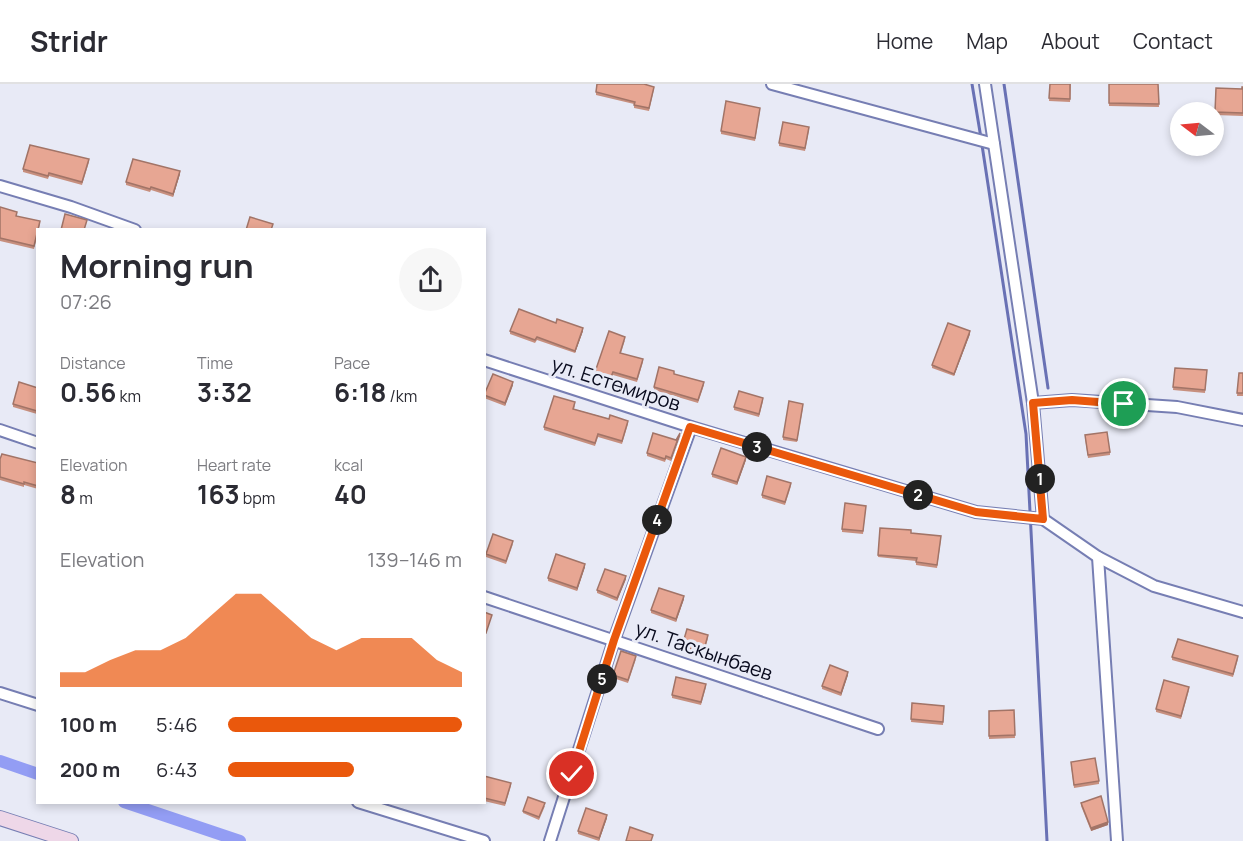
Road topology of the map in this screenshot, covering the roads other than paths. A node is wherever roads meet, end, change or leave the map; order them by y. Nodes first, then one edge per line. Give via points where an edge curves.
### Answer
1 (772, 84) edge
2 (984, 84) edge
3 (994, 144) junction
4 (0, 186) edge
5 (129, 228) edge
6 (486, 361) edge
7 (1033, 403) junction
8 (1243, 420) edge
9 (690, 427) junction
10 (0, 430) edge
11 (36, 442) edge
12 (1043, 519) junction
13 (1098, 557) junction
14 (486, 598) edge
15 (1243, 612) edge
16 (614, 640) junction
17 (0, 693) edge
18 (36, 704) edge
19 (879, 729) dead end
20 (364, 804) edge
21 (0, 818) edge
22 (71, 841) edge
23 (484, 841) edge
24 (550, 841) edge
25 (1117, 841) edge

1 - 3 street
2 - 3 street
3 - 7 street
4 - 5 street
6 - 9 street, ул. Естемиров
7 - 8 street via 1072,400 1177,407
7 - 12 street
9 - 12 street, ул. Естемиров via 976,512
9 - 16 street
10 - 11 street
12 - 13 street, ул. Естемиров
13 - 15 street, ул. Естемиров via 1154,586
13 - 25 street
14 - 16 street, ул. Таскынбаев
16 - 19 street, ул. Таскынбаев
16 - 24 street
17 - 18 street
20 - 23 street
21 - 22 main road

